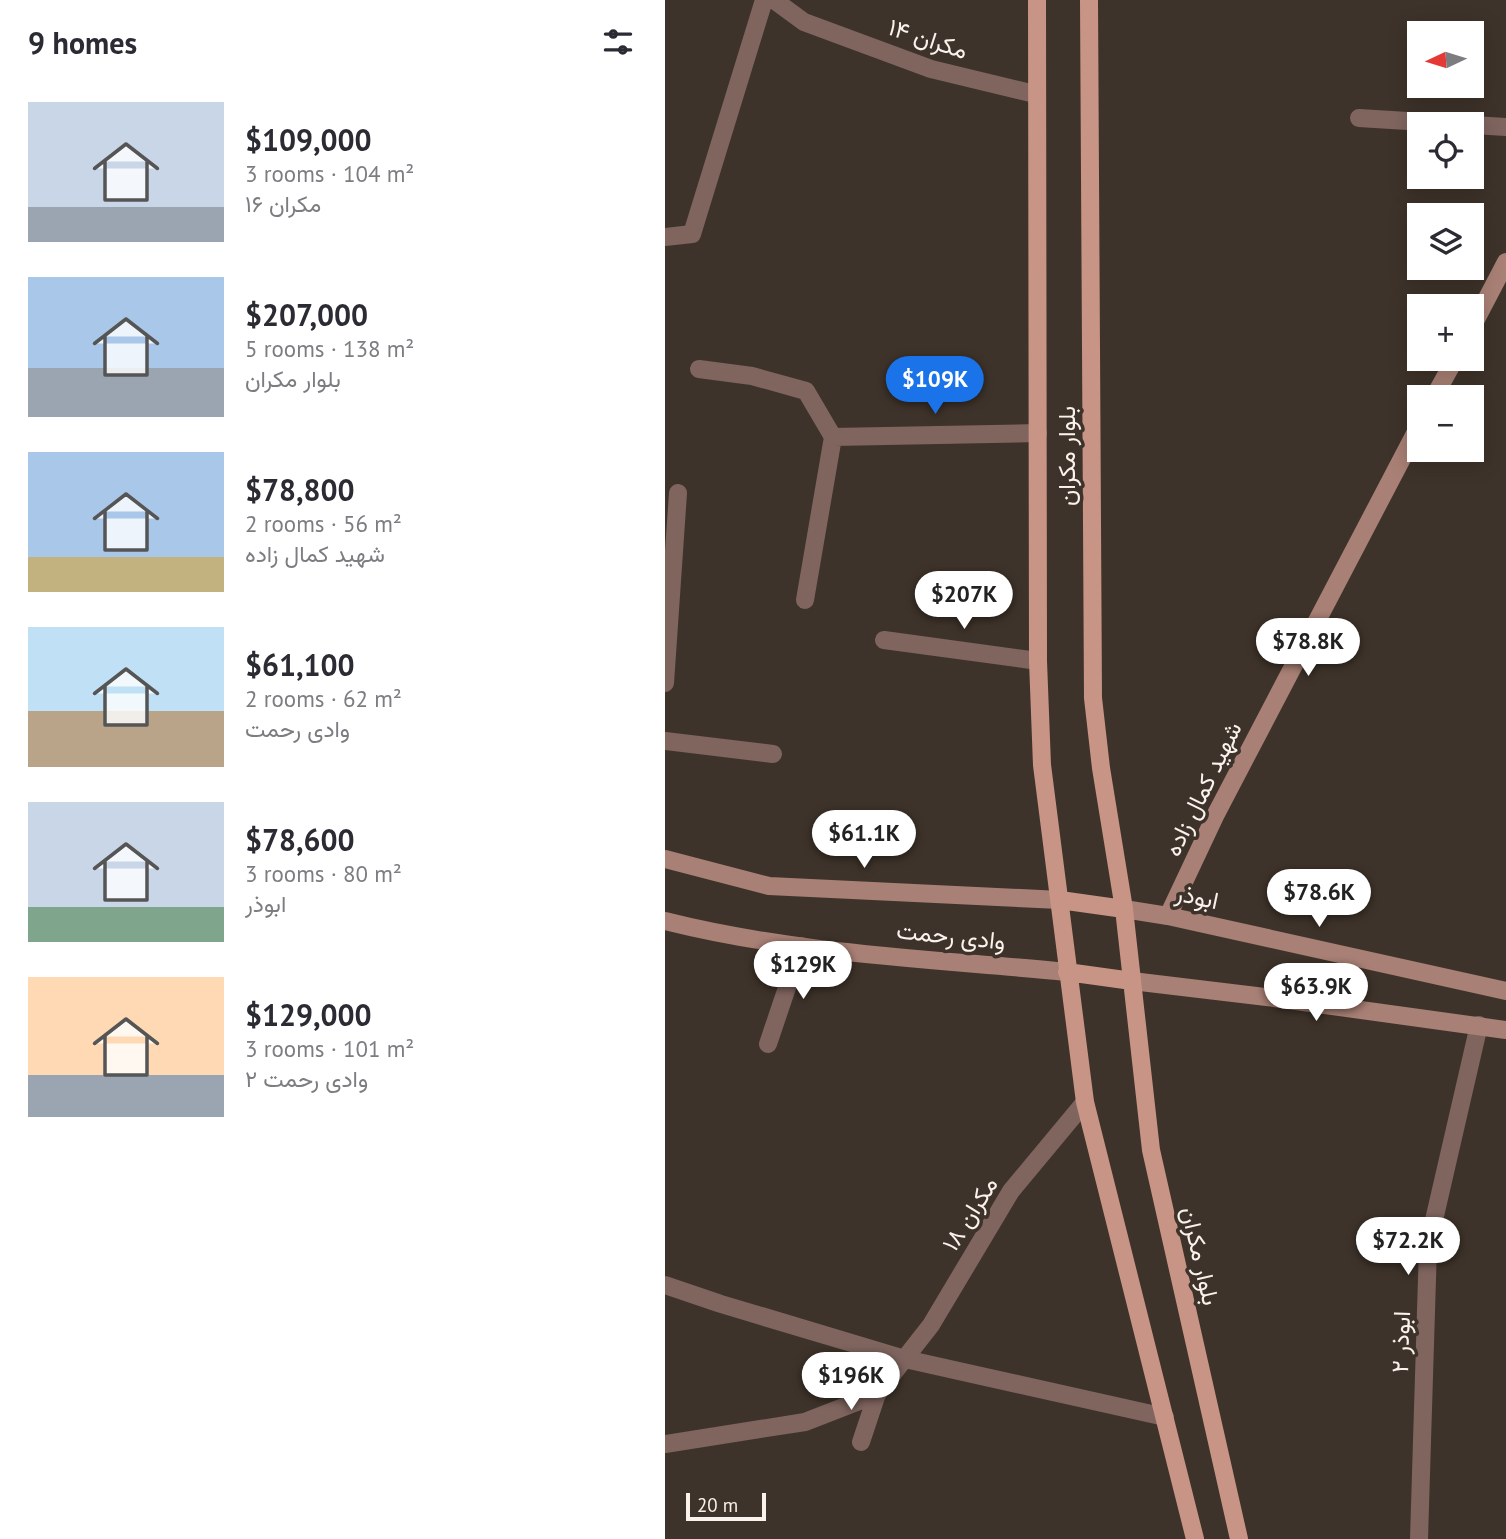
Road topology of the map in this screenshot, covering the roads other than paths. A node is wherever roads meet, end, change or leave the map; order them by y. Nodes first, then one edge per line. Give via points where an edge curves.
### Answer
1 (764, 0) edge
2 (774, 0) edge
3 (1037, 0) edge
4 (1089, 0) edge
5 (1035, 94) junction
6 (1359, 118) dead end
7 (1407, 121) edge
8 (1484, 126) edge
9 (1506, 127) edge
10 (665, 237) edge
11 (1506, 262) edge
12 (1484, 304) edge
13 (699, 369) dead end
14 (1038, 433) junction
15 (833, 437) junction
16 (1407, 449) edge
17 (678, 493) dead end
18 (670, 549) edge
19 (804, 600) dead end
20 (884, 640) dead end
21 (1038, 661) junction
22 (665, 683) edge
23 (665, 741) edge
24 (773, 754) dead end
25 (665, 859) edge
26 (1060, 900) junction
27 (1123, 909) junction
28 (1168, 916) junction
29 (665, 921) edge
30 (801, 946) junction
31 (1067, 972) junction
32 (1132, 981) junction
33 (1506, 991) edge
34 (1479, 1025) junction
35 (1506, 1030) edge
36 (768, 1044) dead end
37 (1085, 1102) junction
38 (665, 1284) edge
39 (905, 1359) junction
40 (877, 1394) junction
41 (1165, 1417) junction
42 (861, 1442) dead end
43 (665, 1444) edge
44 (1195, 1539) edge
45 (1239, 1539) edge
46 (1419, 1539) edge

1 - 10 street via 692,234
2 - 5 street, مکران ۱۴ via 804,22 931,69
3 - 5 main road, بلوار مکران
4 - 27 main road, بلوار مکران via 1093,698
5 - 14 main road, بلوار مکران
6 - 7 street
8 - 9 street
11 - 12 street
13 - 15 street via 752,376 806,391
14 - 15 street
14 - 21 main road, بلوار مکران
15 - 19 street
16 - 28 street, شهید کمال زاده via 1216,814
17 - 18 street
18 - 22 street
20 - 21 street
21 - 26 main road, بلوار مکران via 1042,765
23 - 24 street
25 - 26 street, وادی رحمت via 769,886
26 - 27 main road
26 - 31 main road, بلوار مکران
27 - 28 street, ابوذر
27 - 32 main road, بلوار مکران
28 - 33 street, ابوذر
29 - 30 street, وادی رحمت via 723,936
30 - 31 street, وادی رحمت
30 - 36 street
31 - 32 main road
31 - 37 main road, بلوار مکران
32 - 34 street
32 - 45 main road, بلوار مکران via 1151,1150
34 - 35 street
34 - 46 street, ابوذر ۲ via 1428,1246
37 - 39 street, مکران ۱۸ via 1011,1191
37 - 41 main road, بلوار مکران
38 - 39 street
39 - 40 street, مکران ۱۸
39 - 41 street
40 - 42 street
40 - 43 street via 805,1422
41 - 44 main road, بلوار مکران

